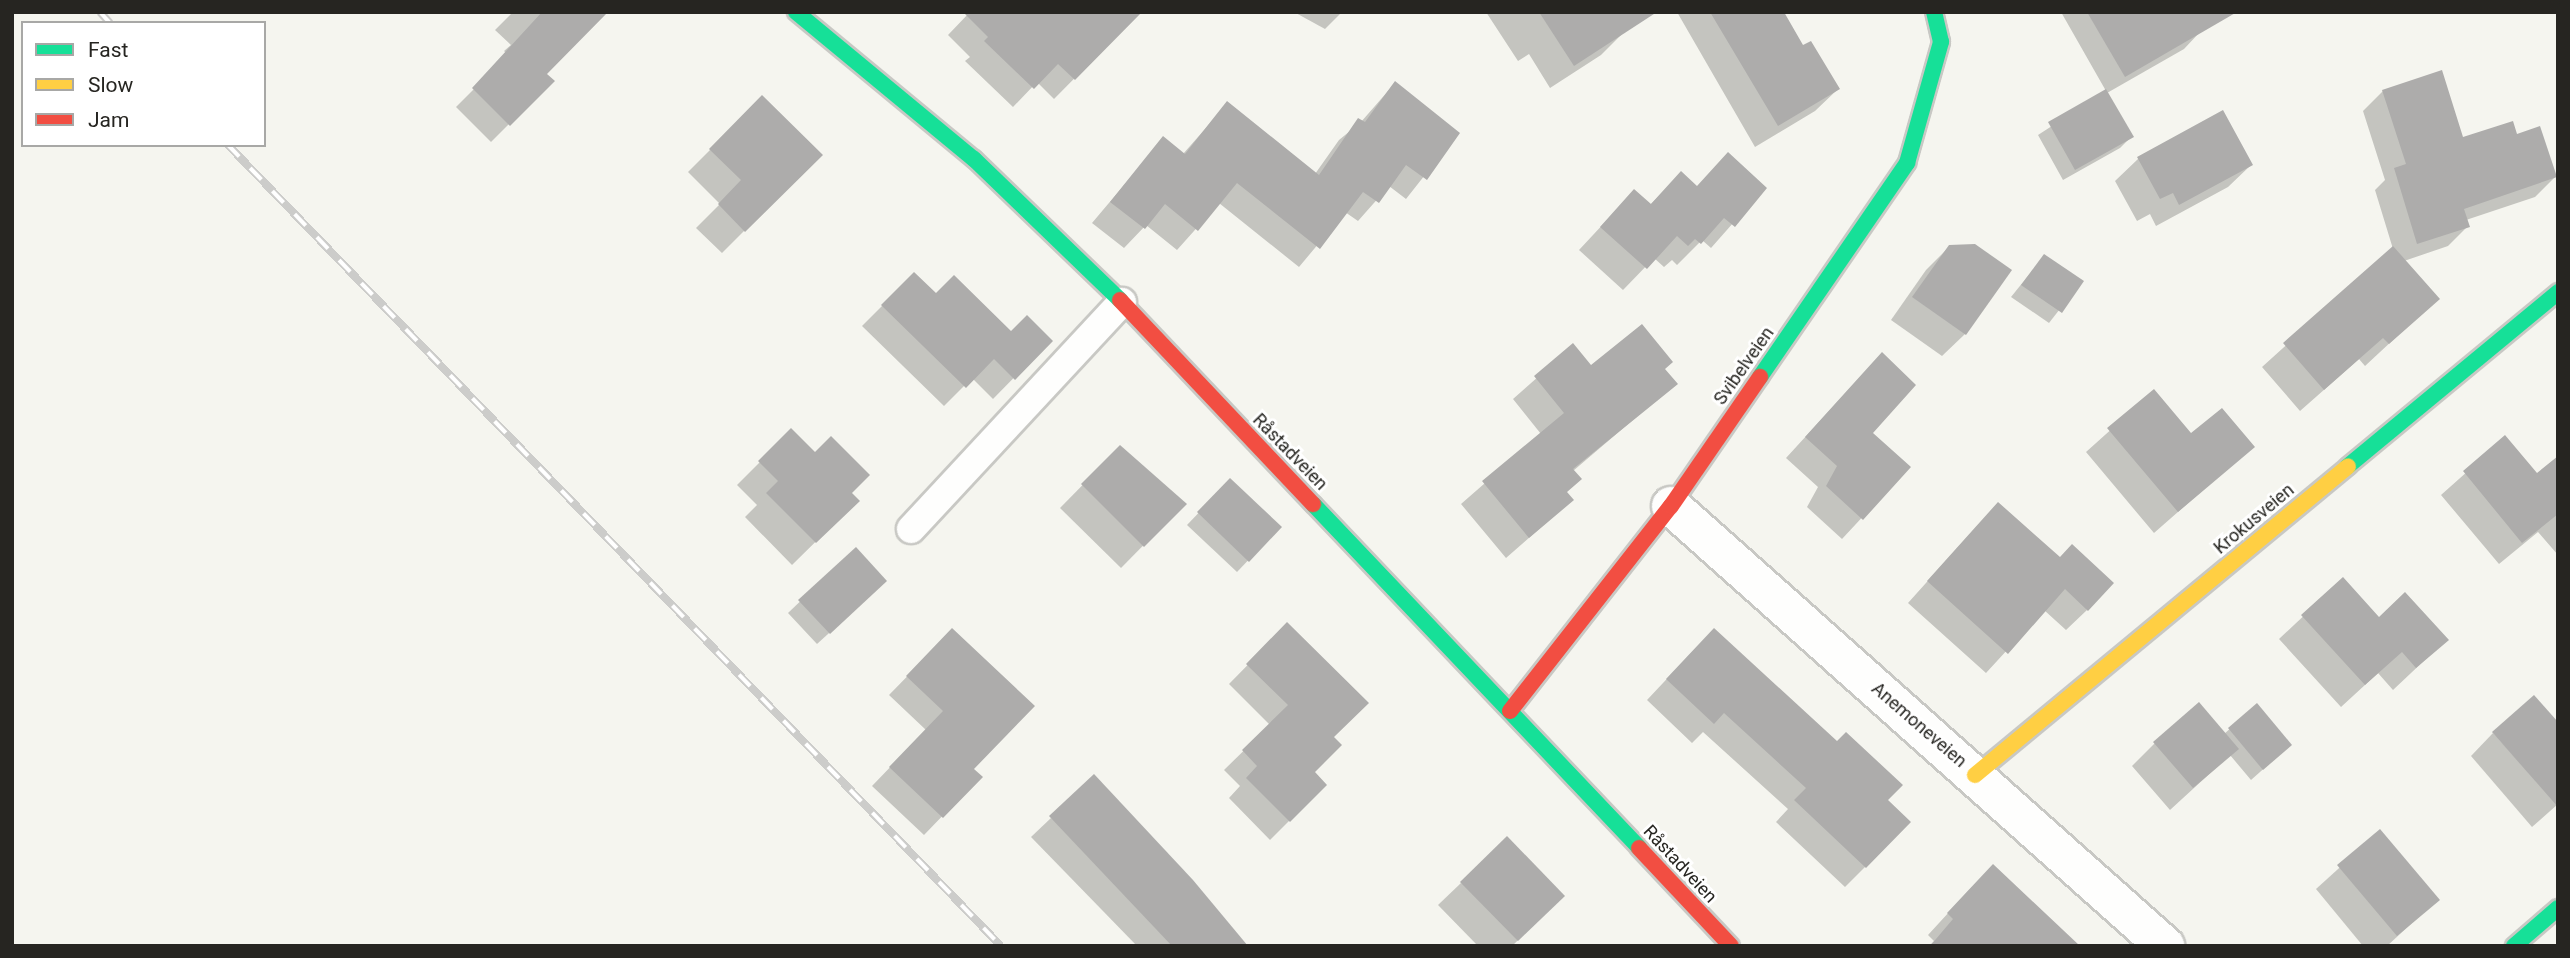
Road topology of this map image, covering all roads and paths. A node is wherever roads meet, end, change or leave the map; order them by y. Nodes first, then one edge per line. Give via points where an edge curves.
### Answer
1 (796, 12) edge
2 (1934, 12) edge
3 (2558, 292) edge
4 (1122, 302) junction
5 (1671, 506) junction
6 (911, 528) dead end
7 (1510, 710) junction
8 (1975, 775) junction
9 (2558, 908) edge
10 (1731, 946) edge
11 (2165, 946) edge
12 (2514, 946) edge

1 - 4 street, Råstadveien via 974,159
2 - 5 street, Svibelveien via 1941,42 1907,163
3 - 8 street, Krokusveien
4 - 6 lane
4 - 7 street, Råstadveien
5 - 7 street, Svibelveien
5 - 8 street, Anemoneveien
7 - 10 street, Råstadveien
8 - 11 street, Anemoneveien
9 - 12 street

